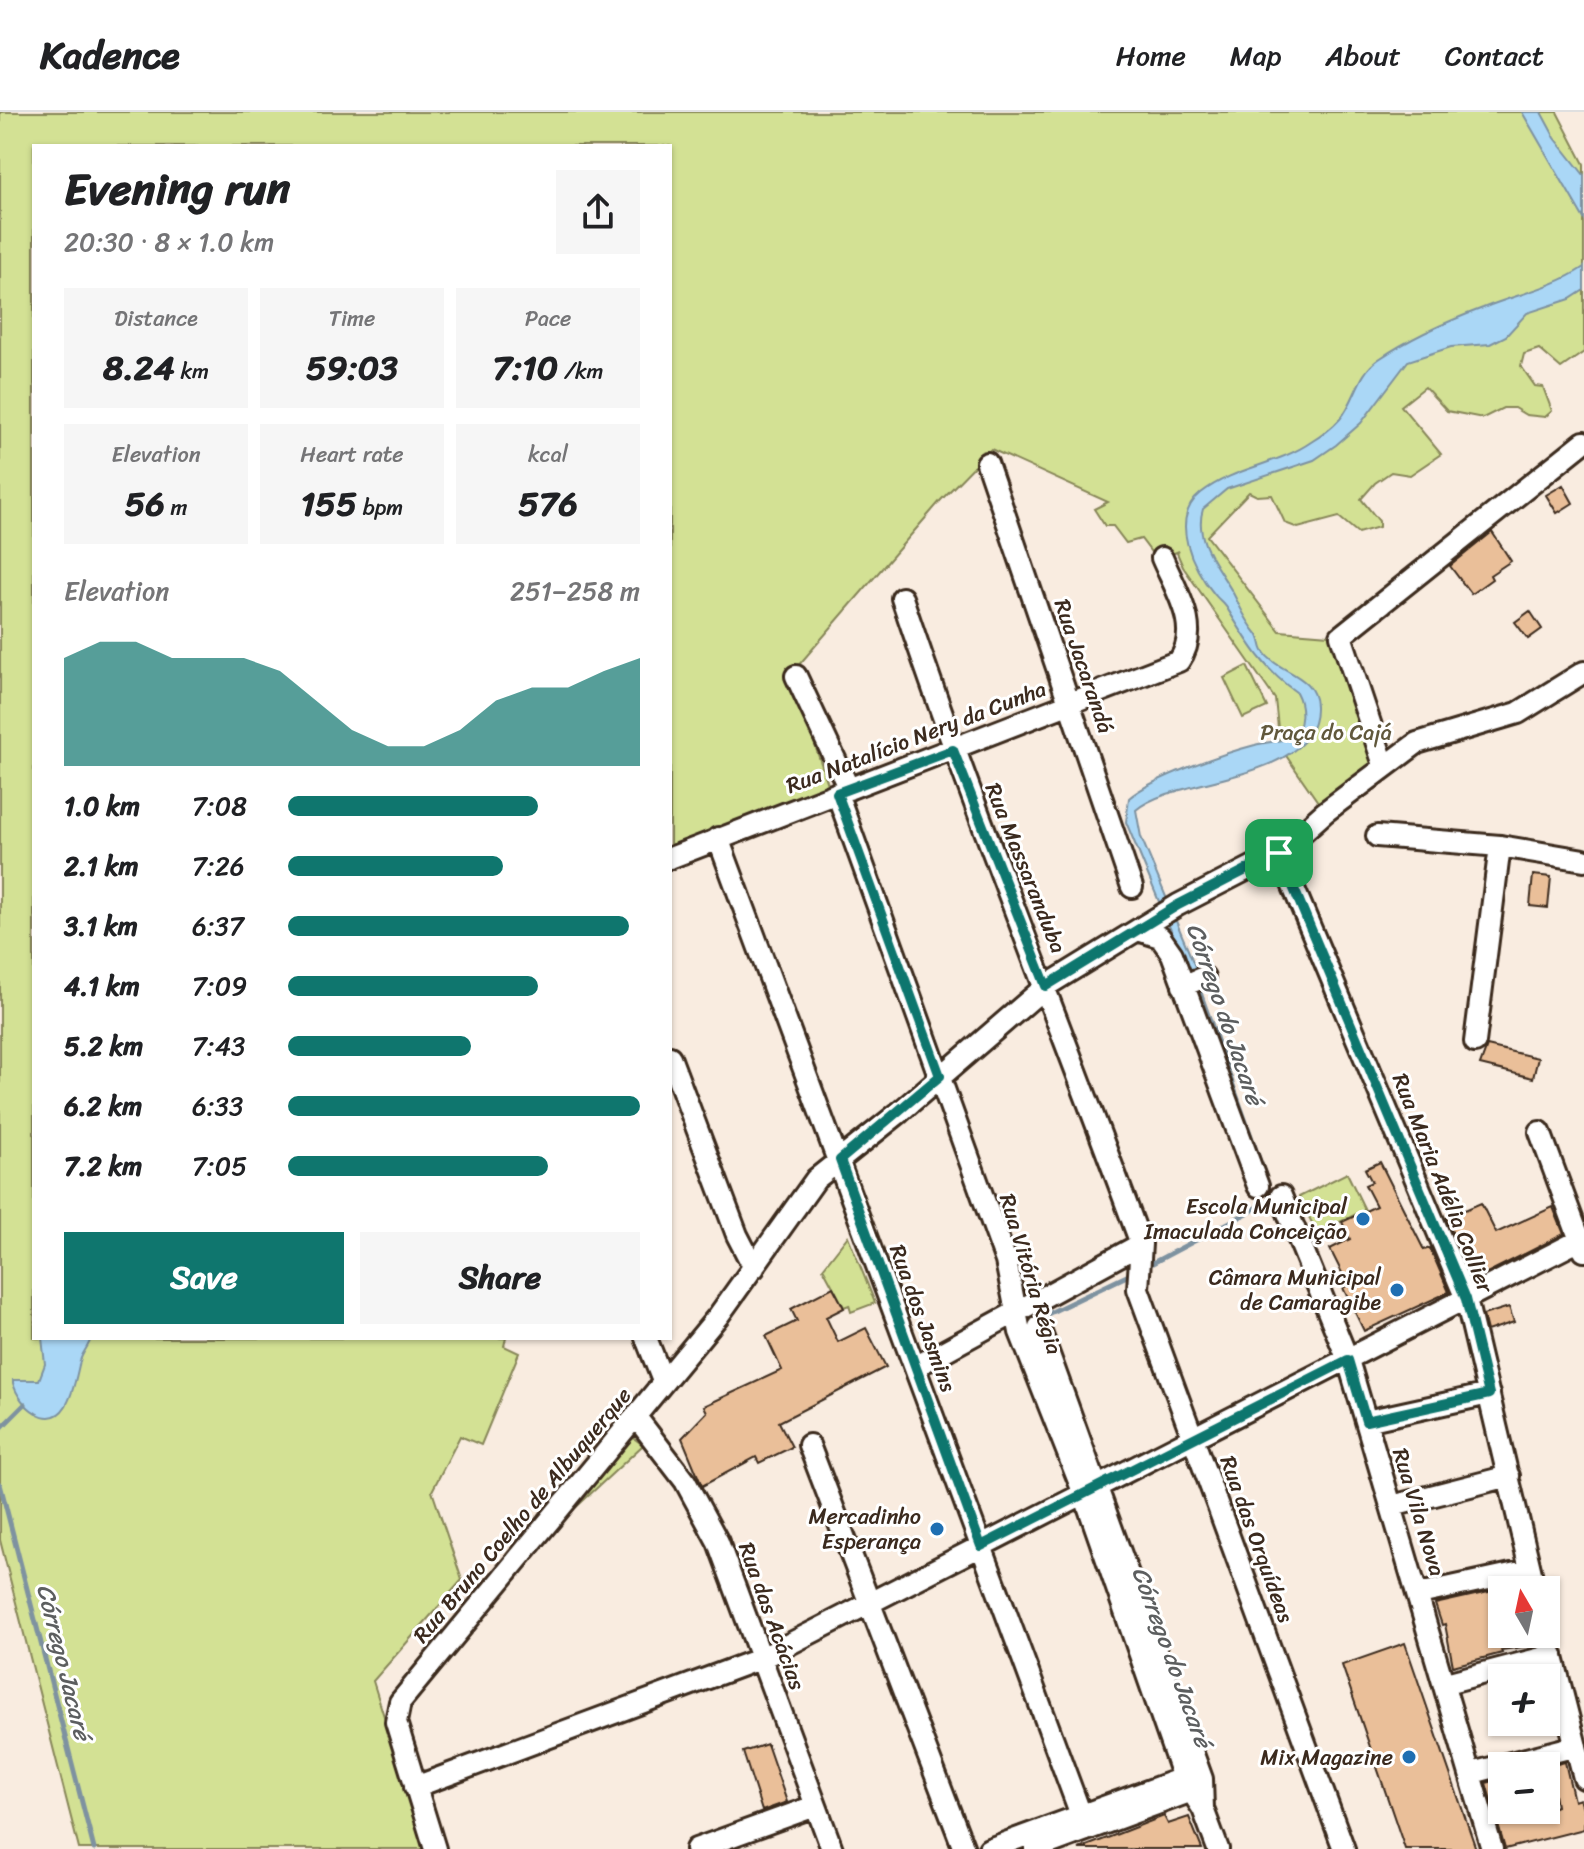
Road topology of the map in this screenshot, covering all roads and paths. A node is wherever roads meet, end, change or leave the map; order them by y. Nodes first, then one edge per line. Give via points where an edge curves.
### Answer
1 (1584, 442) edge
2 (987, 463) dead end
3 (1162, 558) dead end
4 (902, 598) dead end
5 (1584, 672) edge
6 (796, 676) dead end
7 (1072, 703) junction
8 (953, 750) junction
9 (1384, 765) junction
10 (843, 791) junction
11 (1377, 836) dead end
12 (718, 838) junction
13 (1500, 846) junction
14 (1279, 853) junction
15 (672, 857) edge
16 (1584, 860) edge
17 (1132, 887) dead end
18 (1142, 928) junction
19 (1046, 986) junction
20 (1475, 1042) dead end
21 (672, 1062) edge
22 (940, 1076) junction
23 (1540, 1132) dead end
24 (840, 1160) junction
25 (1258, 1186) dead end
26 (1281, 1196) dead end
27 (1583, 1243) edge
28 (1141, 1247) junction
29 (754, 1268) junction
30 (1466, 1299) junction
31 (1016, 1312) junction
32 (1039, 1327) dead end
33 (647, 1340) edge
34 (1348, 1360) junction
35 (915, 1367) junction
36 (663, 1381) junction
37 (1489, 1394) junction
38 (636, 1417) junction
39 (1366, 1421) junction
40 (1195, 1437) junction
41 (809, 1445) dead end
42 (1509, 1476) junction
43 (1091, 1491) junction
44 (1392, 1506) junction
45 (981, 1546) junction
46 (1532, 1576) edge
47 (1488, 1586) edge
48 (1419, 1594) junction
49 (868, 1603) junction
50 (1551, 1648) edge
51 (1553, 1655) junction
52 (762, 1658) junction
53 (1446, 1683) junction
54 (1576, 1746) junction
55 (1472, 1773) junction
56 (1584, 1778) edge
57 (1192, 1783) junction
58 (415, 1787) junction
59 (815, 1806) junction
60 (1081, 1815) junction
61 (435, 1849) edge
62 (696, 1849) edge
63 (832, 1849) edge
64 (964, 1849) edge
65 (989, 1849) edge
66 (1035, 1849) edge
67 (1218, 1849) edge
68 (1344, 1849) edge
69 (1492, 1849) edge

1 - 9 street via 1341,636
2 - 7 street, Rua Jacarandá
3 - 7 street, Rua Natalício Nery da Cunha via 1188,620 1188,647 1179,661
4 - 8 street, Rua Massaranduba
5 - 9 street, Rua Bruno Coelho de Albuquerque via 1518,713 1417,743
6 - 10 street, Rua Vitória Régia
7 - 8 street, Rua Natalício Nery da Cunha
7 - 17 street, Rua Jacarandá
8 - 10 street, Rua Natalício Nery da Cunha
8 - 19 street, Rua Massaranduba
9 - 14 street, Rua Bruno Coelho de Albuquerque
10 - 12 street, Rua Natalício Nery da Cunha
10 - 22 street, Rua Vitória Régia
11 - 13 street
12 - 15 street, Rua Natalício Nery da Cunha
12 - 24 street, Rua dos Jasmins
13 - 16 street
13 - 20 street
14 - 18 street, Rua Bruno Coelho de Albuquerque
14 - 30 street, Rua Maria Adélia Collier
18 - 19 street, Rua Bruno Coelho de Albuquerque
18 - 25 street via 1160,937 1193,981
19 - 22 street, Rua Bruno Coelho de Albuquerque
19 - 28 street, Rua Massaranduba
21 - 29 street
22 - 24 street, Rua Bruno Coelho de Albuquerque
22 - 31 street, Rua Vitória Régia via 1006,1261
23 - 27 street
24 - 29 street, Rua Bruno Coelho de Albuquerque via 797,1200
24 - 35 street, Rua dos Jasmins
26 - 34 street, Rua Vila Nova
27 - 30 street
28 - 31 street
28 - 40 street, Rua das Orquídeas via 1137,1279
29 - 36 street, Rua Bruno Coelho de Albuquerque
30 - 34 street
30 - 37 street, Rua Maria Adélia Collier
31 - 35 street
31 - 43 street, Rua Vitória Régia via 1020,1332
32 - 43 street, Rua Vitória Régia
33 - 36 street
34 - 39 street, Rua Vila Nova
34 - 40 street
35 - 45 street, Rua dos Jasmins
36 - 38 street, Rua Bruno Coelho de Albuquerque
37 - 39 street
37 - 42 street, Rua Maria Adélia Collier
38 - 52 street, Rua das Acácias via 704,1511
38 - 58 street, Rua Bruno Coelho de Albuquerque via 400,1702 396,1722
39 - 44 street, Rua Vila Nova
40 - 43 street
40 - 68 street, Rua das Orquídeas
41 - 49 street
42 - 44 street
42 - 46 street, Rua Maria Adélia Collier
43 - 45 street
43 - 57 street, Rua Vitória Régia
44 - 48 street, Rua Vila Nova
45 - 49 street
45 - 60 street, Rua dos Jasmins
47 - 48 street
48 - 53 street, Rua Vila Nova
49 - 52 street
49 - 64 street
50 - 51 street
51 - 53 street
51 - 54 street
52 - 58 street
52 - 59 street, Rua das Acácias
53 - 55 street, Rua Vila Nova
54 - 55 street
54 - 56 street
55 - 69 street, Rua Vila Nova
57 - 60 street
57 - 66 street
57 - 67 street, Rua Vitória Régia
58 - 61 street, Rua Bruno Coelho de Albuquerque
59 - 62 street
59 - 63 street, Rua das Acácias
60 - 65 street

